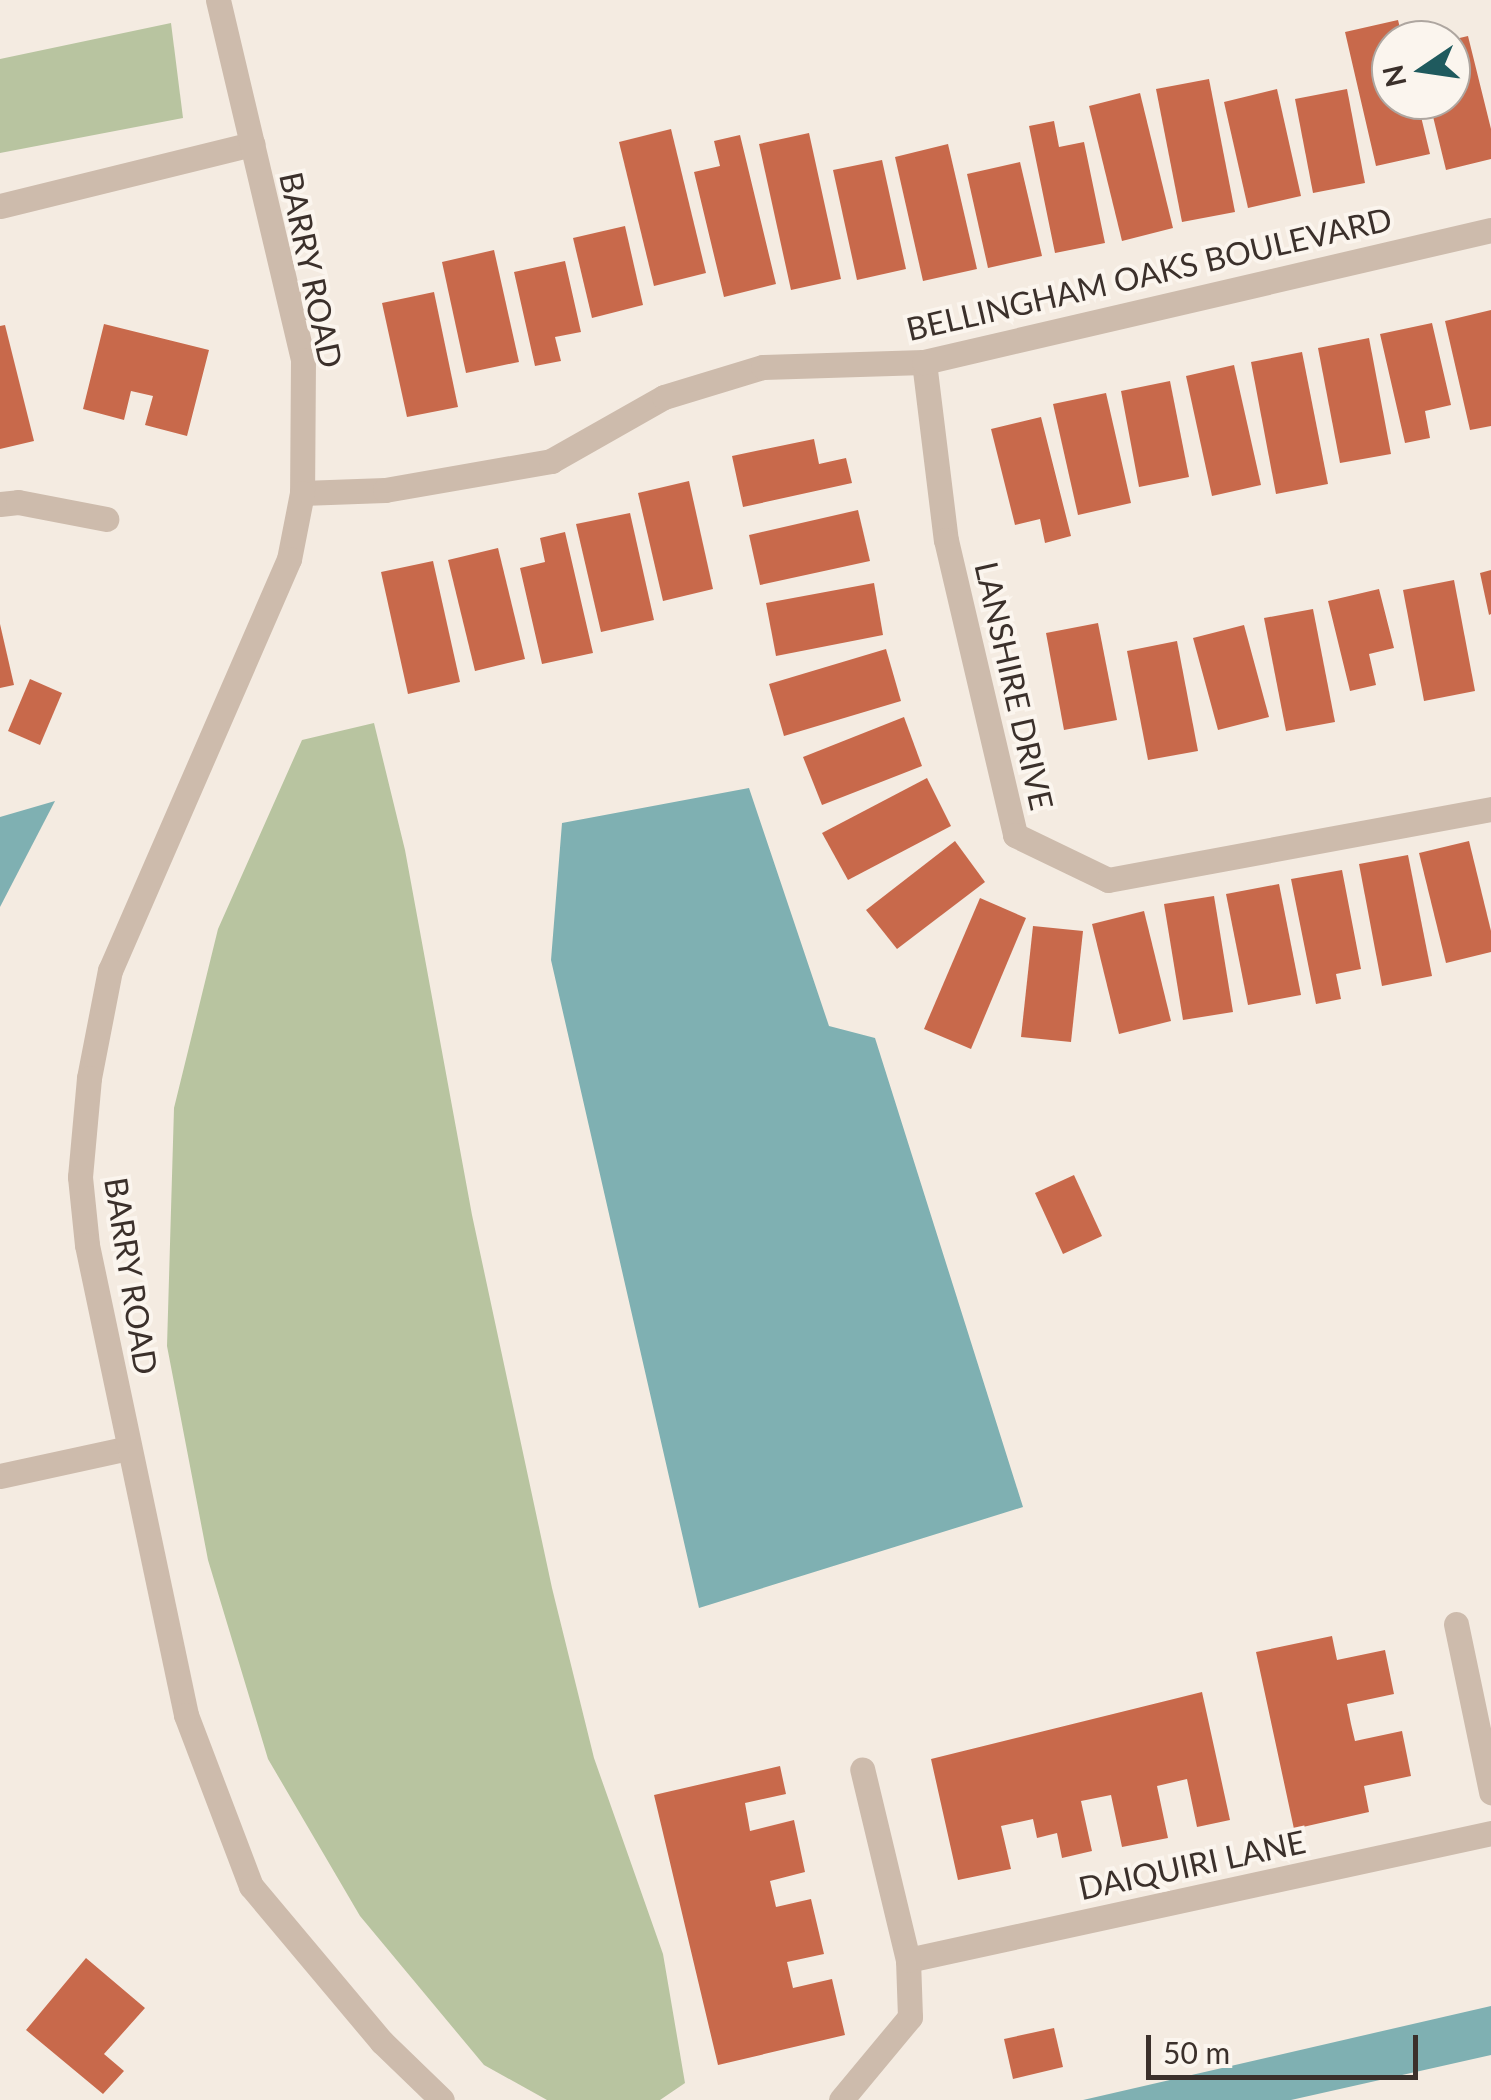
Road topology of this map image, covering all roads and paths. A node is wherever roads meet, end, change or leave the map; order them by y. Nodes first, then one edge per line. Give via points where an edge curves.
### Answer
1 (218, 0) edge
2 (252, 144) junction
3 (0, 206) edge
4 (1491, 230) edge
5 (924, 362) junction
6 (302, 494) junction
7 (0, 504) edge
8 (106, 519) dead end
9 (1491, 809) edge
10 (128, 1448) junction
11 (0, 1476) edge
12 (1456, 1624) dead end
13 (862, 1769) dead end
14 (1491, 1792) edge
15 (1491, 1833) edge
16 (908, 1960) junction
17 (442, 2100) edge
18 (841, 2100) edge

1 - 2 street, BARRY ROAD
2 - 3 street
2 - 6 street, BARRY ROAD via 303,360
4 - 5 street, BELLINGHAM OAKS BOULEVARD
5 - 6 street, BELLINGHAM OAKS BOULEVARD via 763,366 664,397 551,461 384,490
5 - 9 street, LANSHIRE DRIVE via 946,540 1015,834 1108,880
6 - 10 street, BARRY ROAD via 289,559 110,970 89,1078 80,1177 87,1245
7 - 8 street
10 - 11 street
10 - 17 street, BARRY ROAD via 186,1715 250,1886 382,2042
12 - 14 street
13 - 16 street
15 - 16 street, DAIQUIRI LANE
16 - 18 street via 910,2018

